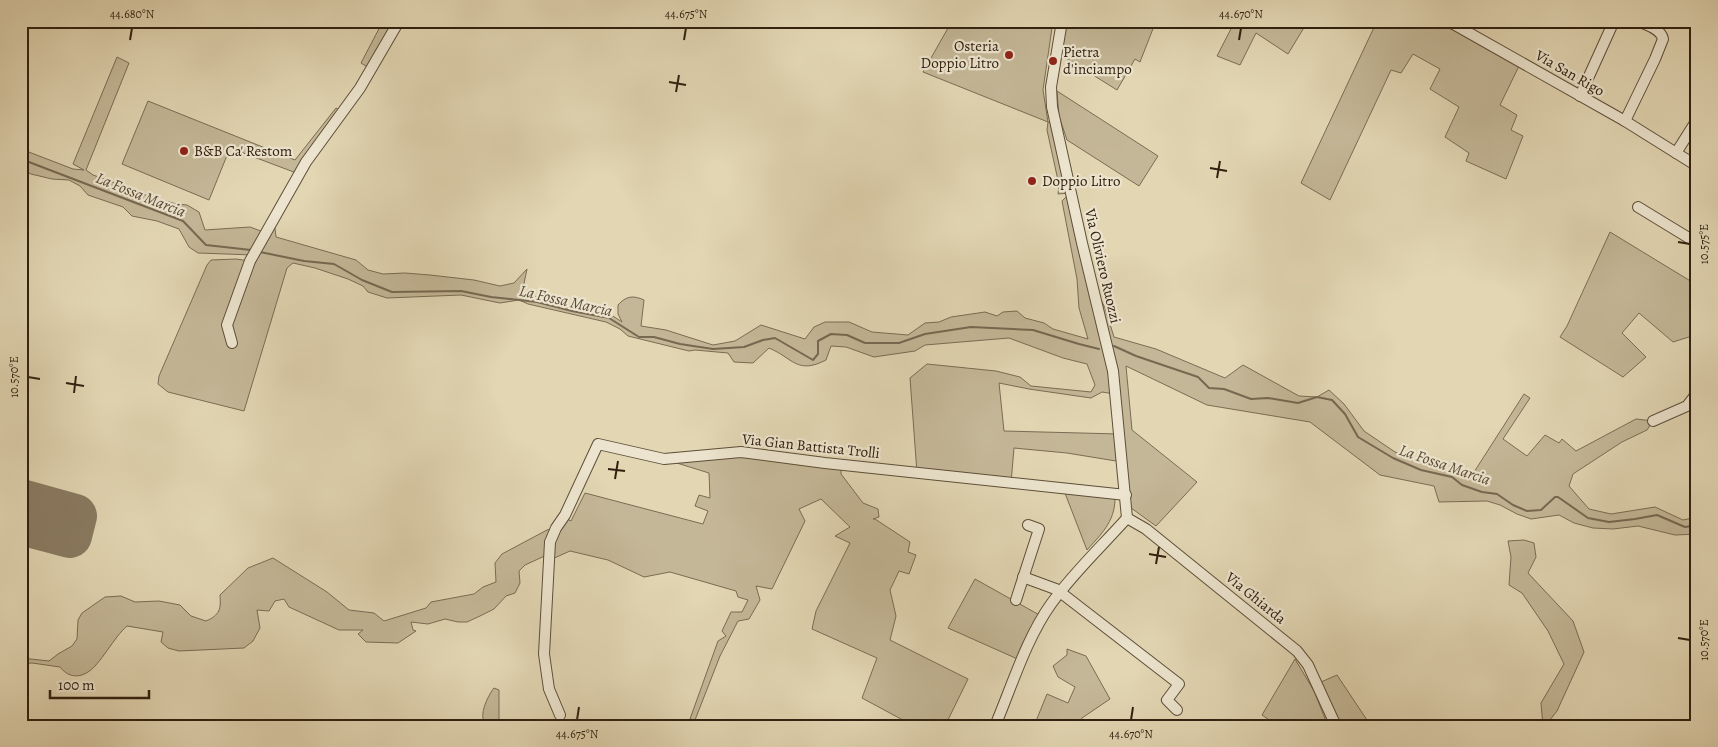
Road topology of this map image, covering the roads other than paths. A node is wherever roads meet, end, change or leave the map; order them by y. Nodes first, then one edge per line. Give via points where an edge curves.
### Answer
1 (399, 21) edge
2 (1062, 21) edge
3 (1448, 21) edge
4 (1614, 21) edge
5 (1638, 21) edge
6 (1580, 96) junction
7 (1625, 121) junction
8 (1695, 123) dead end
9 (1676, 153) junction
10 (1697, 166) edge
11 (1638, 207) dead end
12 (1697, 243) edge
13 (232, 343) dead end
14 (1697, 393) edge
15 (1653, 421) dead end
16 (1126, 495) junction
17 (1128, 518) junction
18 (1028, 525) dead end
19 (1023, 577) junction
20 (1061, 591) junction
21 (1016, 600) dead end
22 (1177, 710) dead end
23 (560, 715) dead end
24 (995, 726) edge
25 (1336, 726) edge

1 - 13 street via 360,88 306,162 250,261 228,325
2 - 16 street, Via Oliviero Ruozzi via 1053,69 1052,107 1113,371
3 - 6 street, Via San Rigo
4 - 6 street
5 - 7 street via 1659,31 1663,39
6 - 7 street, Via San Rigo
7 - 9 street, Via San Rigo
8 - 9 street
9 - 10 street, Via San Rigo
11 - 12 street
14 - 15 street via 1687,406
16 - 17 street, Via Oliviero Ruozzi
16 - 23 street, Via Gian Battista Trolli via 825,464 741,452 664,459 598,444 550,542 544,654 549,689
17 - 20 street
17 - 25 street, Via Ghiarda via 1297,651 1308,664
18 - 19 street via 1039,529
19 - 20 street
19 - 21 street
20 - 22 street via 1179,684 1167,700
20 - 24 street via 1032,637

